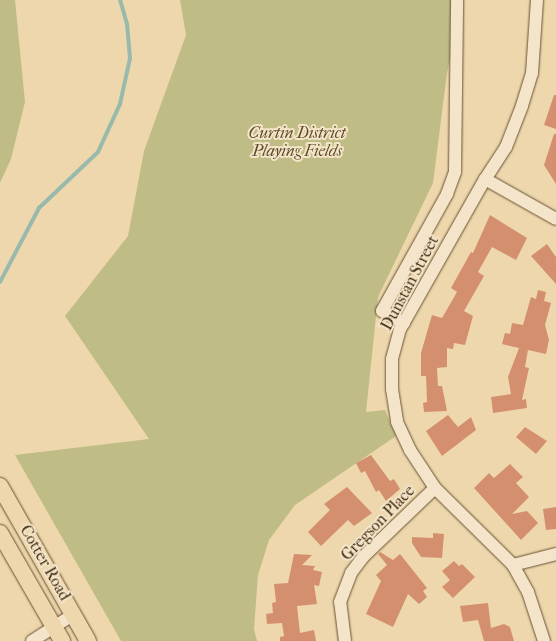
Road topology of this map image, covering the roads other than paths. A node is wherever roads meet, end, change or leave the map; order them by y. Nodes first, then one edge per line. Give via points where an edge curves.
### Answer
1 (457, 0) edge
2 (537, 0) edge
3 (485, 179) junction
4 (556, 219) edge
5 (404, 323) junction
6 (0, 486) edge
7 (435, 488) junction
8 (0, 533) edge
9 (556, 554) edge
10 (513, 565) junction
11 (74, 614) junction
12 (59, 634) edge
13 (32, 641) edge
14 (88, 641) edge
15 (345, 641) edge
16 (544, 641) edge

1 - 5 street via 455,172 447,194 382,311
2 - 3 street, Dunstan Street via 532,73 506,147
3 - 4 street
3 - 5 street, Dunstan Street
5 - 7 street, Dunstan Street via 392,359 397,422
6 - 11 main road, Cotter Road
7 - 10 street, Dunstan Street
7 - 15 street, Gregson Place via 350,573 340,602
8 - 12 main road, Cotter Road
9 - 10 street
10 - 16 street, Dunstan Street via 528,592
11 - 12 street
11 - 14 main road, Cotter Road
12 - 13 street

